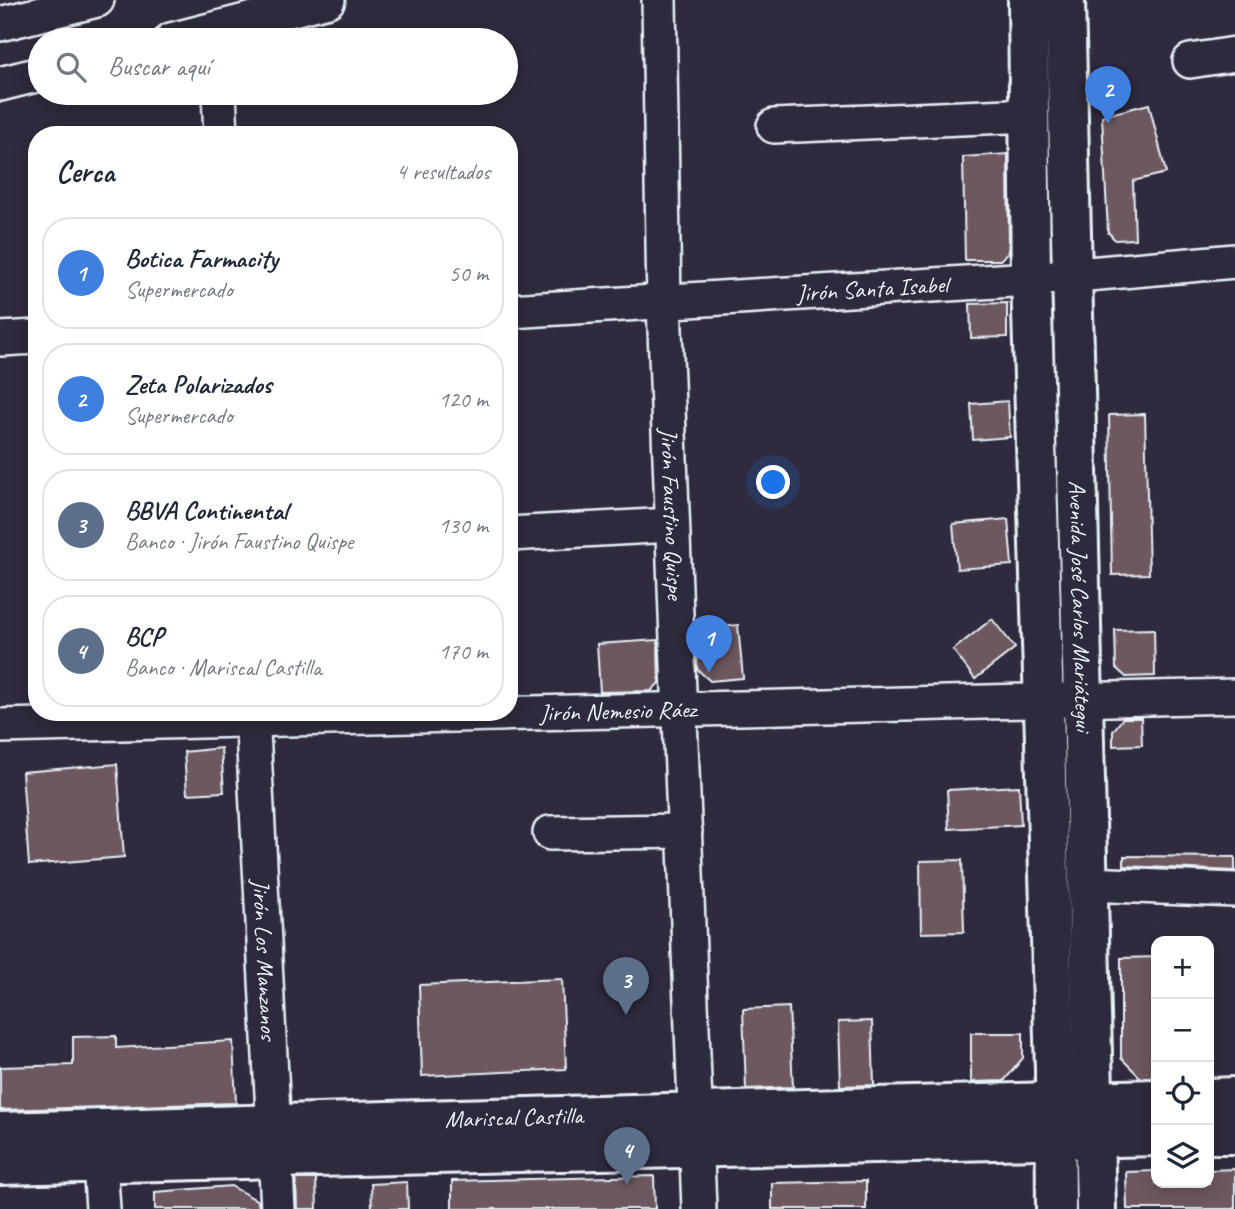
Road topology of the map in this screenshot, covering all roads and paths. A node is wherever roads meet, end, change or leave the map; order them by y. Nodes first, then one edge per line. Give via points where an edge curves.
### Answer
1 (97, 0) edge
2 (328, 0) edge
3 (659, 0) edge
4 (1028, 0) edge
5 (1065, 0) edge
6 (215, 23) edge
7 (0, 24) edge
8 (1235, 54) edge
9 (1190, 61) dead end
10 (28, 77) edge
11 (0, 84) edge
12 (220, 105) edge
13 (1030, 115) junction
14 (221, 126) edge
15 (774, 126) dead end
16 (1235, 261) edge
17 (1074, 274) junction
18 (1031, 279) junction
19 (664, 303) junction
20 (518, 311) edge
21 (28, 337) edge
22 (0, 339) edge
23 (672, 525) junction
24 (518, 534) edge
25 (1235, 696) edge
26 (1082, 702) junction
27 (1044, 703) junction
28 (681, 710) junction
29 (518, 712) edge
30 (126, 721) edge
31 (252, 721) edge
32 (0, 726) edge
33 (685, 831) junction
34 (550, 833) dead end
35 (1086, 884) junction
36 (1235, 890) edge
37 (1235, 1097) edge
38 (1214, 1098) edge
39 (1054, 1101) junction
40 (1151, 1101) edge
41 (1094, 1119) junction
42 (696, 1129) junction
43 (0, 1132) edge
44 (1214, 1134) edge
45 (1235, 1134) edge
46 (1151, 1135) edge
47 (1054, 1138) junction
48 (275, 1141) junction
49 (100, 1162) junction
50 (0, 1165) edge
51 (103, 1209) edge
52 (278, 1209) edge
53 (699, 1209) edge
54 (1056, 1209) edge
55 (1096, 1209) edge

1 - 7 street
2 - 6 street
3 - 19 street, Jirón Faustino Quispe
4 - 13 main road, Avenida José Carlos Mariátegui
5 - 17 main road, Avenida José Carlos Mariátegui
8 - 9 street
10 - 11 street
12 - 14 street
13 - 15 street
13 - 18 main road, Avenida José Carlos Mariátegui
16 - 17 street, Jirón Santa Isabel
17 - 18 street, Jirón Santa Isabel
17 - 26 main road, Avenida José Carlos Mariátegui
18 - 19 street, Jirón Santa Isabel
18 - 27 main road, Avenida José Carlos Mariátegui
19 - 20 street, Jirón Santa Isabel
19 - 23 street, Jirón Faustino Quispe
21 - 22 street
23 - 24 street
23 - 28 street, Jirón Faustino Quispe
25 - 26 street, Jirón Nemesio Ráez
26 - 27 street, Jirón Nemesio Ráez
26 - 35 main road, Avenida José Carlos Mariátegui
27 - 28 street, Jirón Nemesio Ráez
27 - 39 main road, Avenida José Carlos Mariátegui
28 - 29 street, Jirón Nemesio Ráez
28 - 33 street, Jirón Faustino Quispe
30 - 32 street, Jirón Nemesio Ráez
31 - 48 street, Jirón Los Manzanos
33 - 34 street
33 - 42 street, Jirón Faustino Quispe
35 - 36 street
35 - 41 main road, Avenida José Carlos Mariátegui
37 - 38 main road
39 - 41 main road, Mariscal Castilla
39 - 42 main road, Mariscal Castilla
39 - 47 main road, Avenida José Carlos Mariátegui
40 - 41 main road, Mariscal Castilla
41 - 46 main road, Mariscal Castilla
41 - 47 main road, Mariscal Castilla
41 - 55 main road, Avenida José Carlos Mariátegui
42 - 47 main road, Mariscal Castilla
42 - 48 main road, Mariscal Castilla
42 - 53 street, Jirón Faustino Quispe
43 - 48 main road, Mariscal Castilla
44 - 45 main road
47 - 54 main road, Avenida José Carlos Mariátegui
48 - 49 main road, Mariscal Castilla
48 - 52 street, Jirón Los Manzanos
49 - 50 main road, Mariscal Castilla
49 - 51 street

